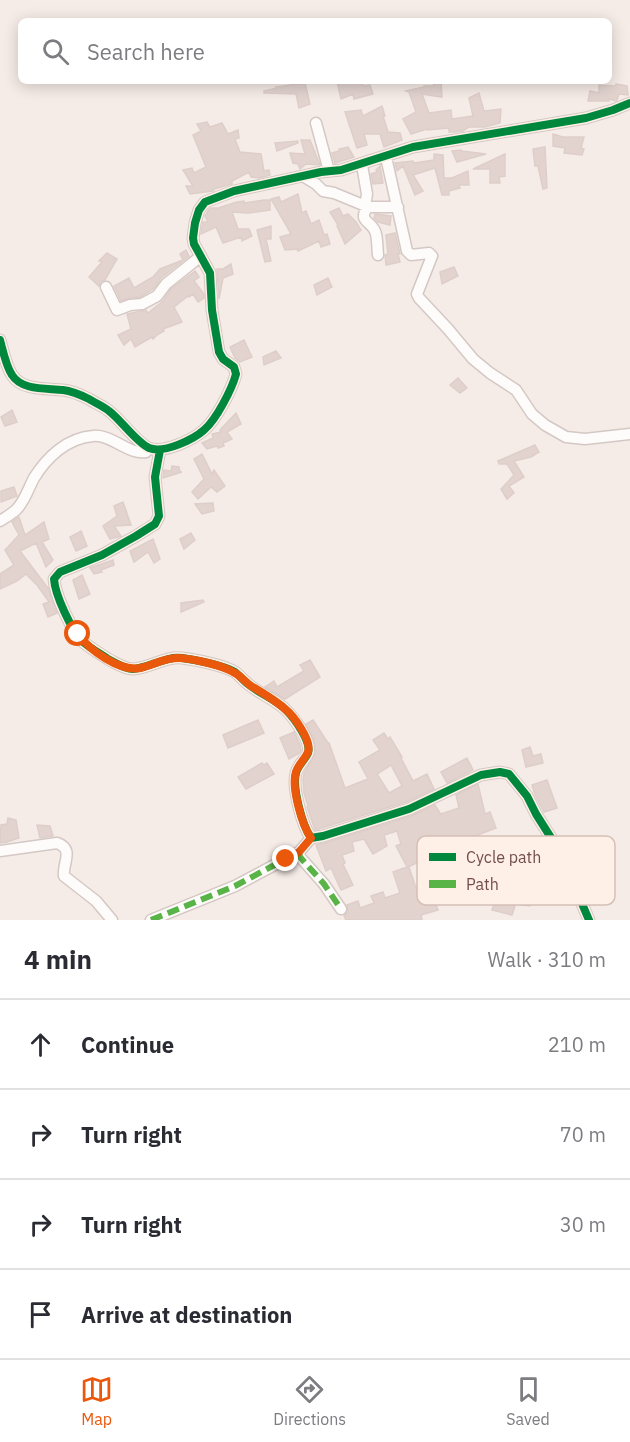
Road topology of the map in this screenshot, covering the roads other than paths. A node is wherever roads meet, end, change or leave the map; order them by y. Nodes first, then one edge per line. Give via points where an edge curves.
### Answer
1 (630, 103) edge
2 (316, 123) dead end
3 (386, 157) junction
4 (362, 165) junction
5 (328, 171) junction
6 (303, 176) junction
7 (367, 207) junction
8 (398, 207) junction
9 (378, 255) dead end
10 (201, 256) junction
11 (106, 287) dead end
12 (0, 340) edge
13 (630, 434) edge
14 (155, 449) junction
15 (0, 521) edge
16 (550, 836) edge
17 (311, 838) junction
18 (0, 851) edge
19 (299, 852) junction
20 (583, 905) edge
21 (341, 909) dead end
22 (112, 920) edge
23 (151, 920) edge
24 (589, 920) edge

1 - 3 street via 586,118 413,147
2 - 5 street
3 - 4 street
3 - 8 street
4 - 5 street
4 - 7 street
5 - 6 street
6 - 7 street via 323,191
6 - 10 street via 234,191 205,202 199,210 193,238
7 - 8 street
7 - 9 street via 364,219 374,230
8 - 13 street via 409,254 429,253 432,257 418,297 473,359 516,390 537,419 561,434 590,440
10 - 11 street via 157,296 142,304 118,310
10 - 14 street via 210,273 217,347 236,374 206,429 174,446
12 - 14 street via 10,372 18,381 74,392 109,411
14 - 15 street via 139,453 94,436 77,440 47,459 16,510
14 - 17 street via 159,516 155,524 102,555 60,572 54,579 59,597 82,640 119,665 134,669 177,658 220,666 285,709 309,746 296,773 295,793
16 - 17 street via 527,796 509,774 500,772 481,775 375,821
17 - 19 street
18 - 22 street via 62,845 67,855 64,876 96,901
19 - 21 street
19 - 23 street via 234,886
20 - 24 street

